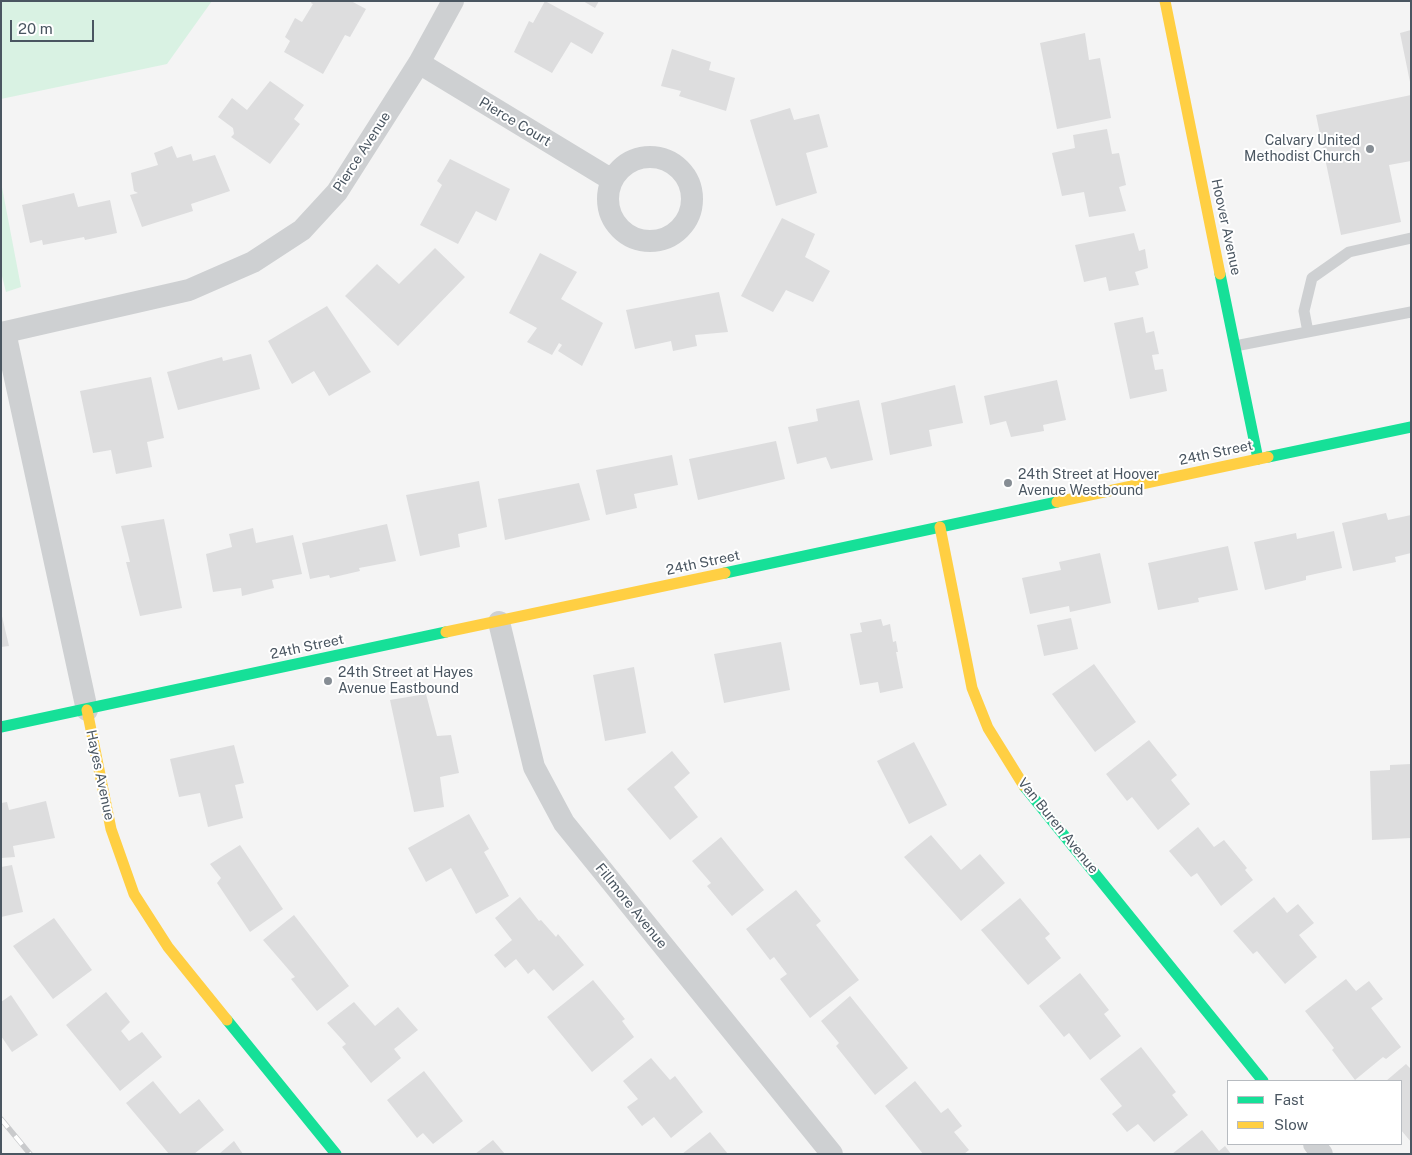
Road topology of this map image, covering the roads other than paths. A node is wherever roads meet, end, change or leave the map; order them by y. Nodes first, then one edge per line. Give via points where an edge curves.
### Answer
1 (453, 1) edge
2 (1164, 1) edge
3 (419, 64) junction
4 (612, 180) dead end
5 (1411, 238) edge
6 (1411, 312) edge
7 (1308, 332) junction
8 (3, 333) edge
9 (1235, 346) junction
10 (1411, 427) edge
11 (1258, 459) junction
12 (940, 527) junction
13 (499, 622) junction
14 (87, 710) junction
15 (1, 728) edge
16 (1262, 1080) edge
17 (336, 1154) edge
18 (832, 1154) edge

1 - 3 street, Pierce Avenue
2 - 9 street, Hoover Avenue
3 - 4 street, Pierce Court
3 - 8 street, Pierce Avenue via 338,192 302,230 253,262 189,290
5 - 7 lane via 1349,252 1312,278 1304,311
6 - 7 lane
7 - 9 lane
8 - 14 street, Hayes Avenue
9 - 11 street, Hoover Avenue
10 - 11 street, 24th Street
11 - 12 street, 24th Street
12 - 13 street, 24th Street
12 - 16 street, Van Buren Avenue via 972,688 988,728 1019,779
13 - 14 street, 24th Street
13 - 18 street, Fillmore Avenue via 534,766 564,823
14 - 15 street, 24th Street
14 - 17 street, Hayes Avenue via 111,829 134,894 168,947

